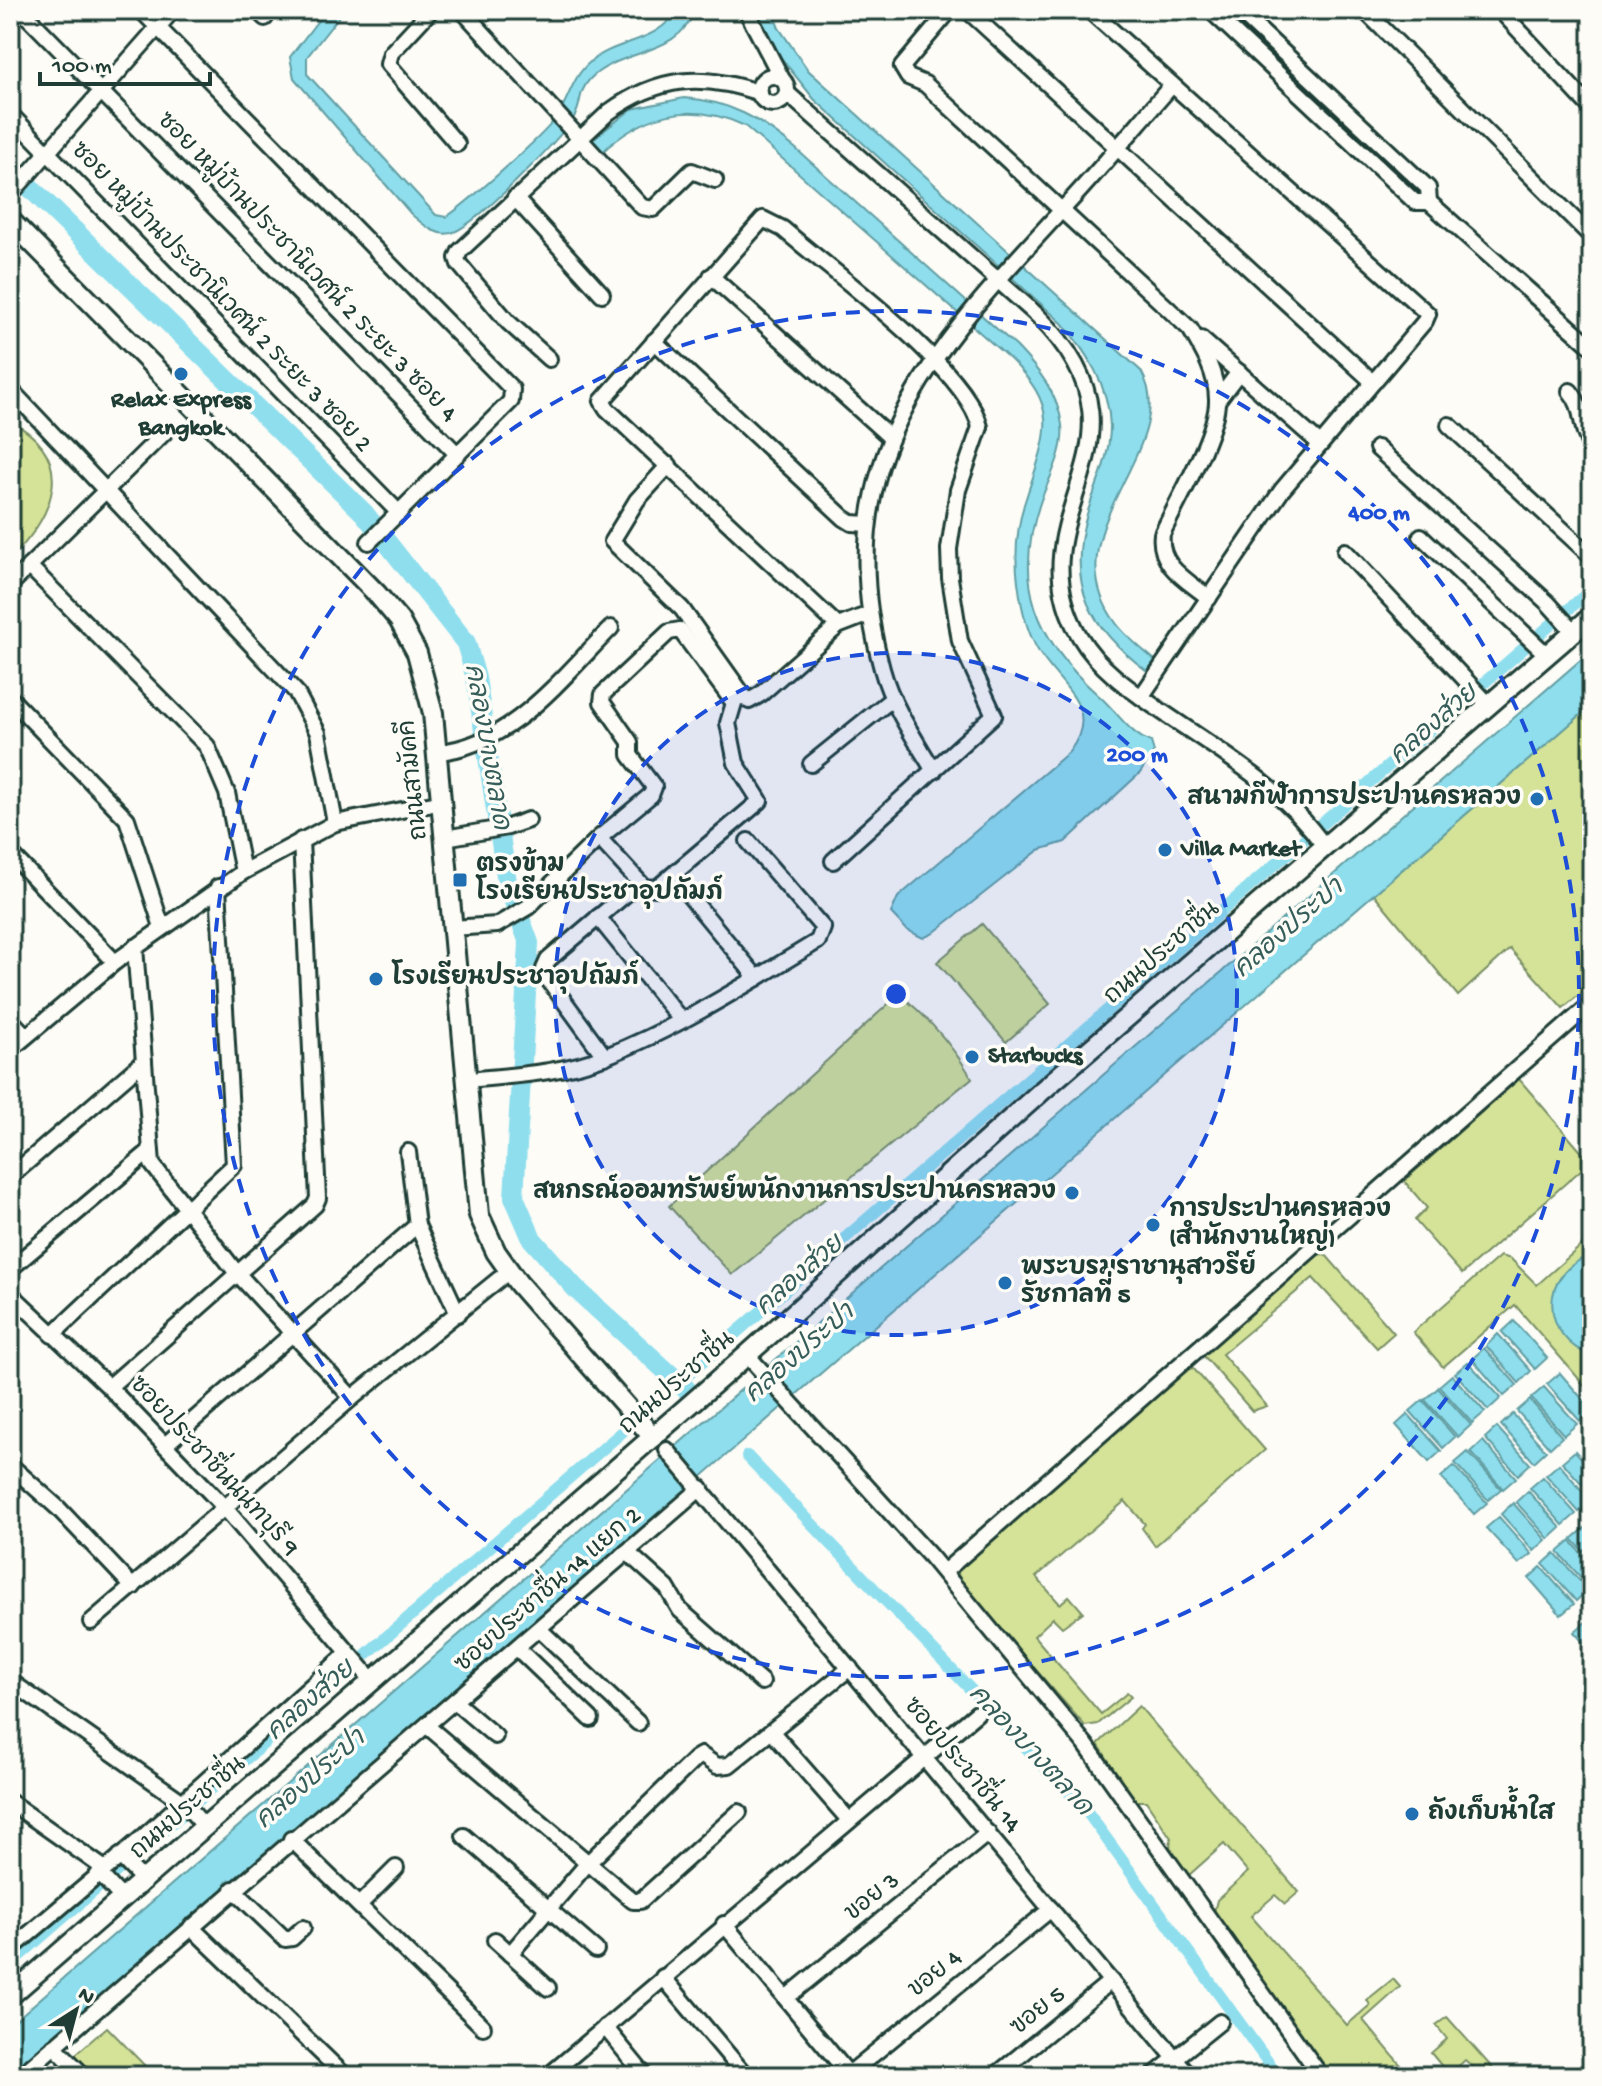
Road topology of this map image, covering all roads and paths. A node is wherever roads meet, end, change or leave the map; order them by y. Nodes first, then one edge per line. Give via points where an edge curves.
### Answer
1 (21, 10) edge
2 (141, 10) edge
3 (173, 10) edge
4 (431, 10) edge
5 (462, 10) edge
6 (746, 10) edge
7 (950, 10) edge
8 (967, 10) edge
9 (1089, 10) edge
10 (1210, 10) edge
11 (1238, 10) edge
12 (1364, 10) edge
13 (1500, 10) edge
14 (158, 27) junction
15 (1274, 45) junction
16 (1262, 59) junction
17 (1172, 85) junction
18 (784, 86) junction
19 (102, 91) junction
20 (760, 93) junction
21 (1592, 109) edge
22 (10, 114) edge
23 (575, 134) junction
24 (1378, 142) junction
25 (457, 144) dead end
26 (1117, 148) junction
27 (47, 152) junction
28 (1365, 156) junction
29 (715, 180) dead end
30 (13, 192) edge
31 (515, 198) junction
32 (1429, 202) junction
33 (1062, 211) junction
34 (10, 220) edge
35 (1592, 237) edge
36 (711, 276) junction
37 (999, 276) junction
38 (602, 294) dead end
39 (1190, 329) junction
40 (654, 341) junction
41 (1592, 347) edge
42 (934, 358) junction
43 (549, 359) dead end
44 (1239, 372) junction
45 (1373, 382) junction
46 (10, 389) edge
47 (1570, 391) dead end
48 (1217, 401) junction
49 (1449, 425) dead end
50 (165, 432) dead end
51 (891, 438) junction
52 (1320, 444) junction
53 (1377, 448) dead end
54 (1592, 448) edge
55 (457, 454) junction
56 (669, 465) junction
57 (106, 489) junction
58 (394, 518) junction
59 (868, 524) junction
60 (1421, 536) dead end
61 (369, 542) dead end
62 (1345, 551) dead end
63 (1592, 557) edge
64 (29, 566) junction
65 (10, 585) edge
66 (1209, 598) junction
67 (869, 614) junction
68 (1592, 616) edge
69 (838, 626) junction
70 (1570, 627) junction
71 (611, 628) dead end
72 (1542, 651) junction
73 (1141, 697) junction
74 (10, 698) edge
75 (893, 698) junction
76 (1484, 700) junction
77 (438, 752) junction
78 (811, 764) dead end
79 (934, 771) junction
80 (443, 802) junction
81 (528, 820) dead end
82 (335, 823) junction
83 (445, 838) junction
84 (599, 838) junction
85 (301, 840) junction
86 (748, 841) dead end
87 (1321, 841) junction
88 (10, 853) edge
89 (833, 861) dead end
90 (243, 872) junction
91 (218, 887) junction
92 (627, 893) dead end
93 (687, 893) dead end
94 (598, 917) junction
95 (162, 927) junction
96 (452, 928) junction
97 (135, 947) junction
98 (115, 962) junction
99 (757, 978) junction
100 (1592, 1003) edge
101 (10, 1019) edge
102 (681, 1020) junction
103 (26, 1036) junction
104 (10, 1050) edge
105 (605, 1057) junction
106 (144, 1061) junction
107 (478, 1079) dead end
108 (150, 1151) junction
109 (408, 1152) dead end
110 (10, 1177) edge
111 (186, 1212) junction
112 (417, 1225) junction
113 (10, 1269) edge
114 (509, 1271) junction
115 (236, 1272) junction
116 (10, 1293) edge
117 (458, 1314) junction
118 (291, 1334) junction
119 (52, 1335) junction
120 (752, 1361) junction
121 (109, 1387) junction
122 (352, 1398) junction
123 (654, 1438) junction
124 (165, 1445) junction
125 (10, 1465) edge
126 (699, 1486) junction
127 (225, 1508) junction
128 (627, 1552) junction
129 (944, 1572) junction
130 (133, 1587) junction
131 (91, 1622) dead end
132 (539, 1629) junction
133 (517, 1648) junction
134 (349, 1655) junction
135 (850, 1668) junction
136 (368, 1676) junction
137 (10, 1681) edge
138 (762, 1682) dead end
139 (455, 1702) junction
140 (977, 1713) dead end
141 (591, 1719) dead end
142 (638, 1723) dead end
143 (427, 1726) junction
144 (772, 1732) junction
145 (495, 1736) dead end
146 (924, 1757) junction
147 (10, 1802) edge
148 (182, 1802) junction
149 (739, 1812) dead end
150 (849, 1820) junction
151 (201, 1822) junction
152 (988, 1833) junction
153 (464, 1836) dead end
154 (291, 1839) junction
155 (587, 1864) junction
156 (130, 1866) junction
157 (396, 1868) dead end
158 (108, 1881) junction
159 (233, 1889) junction
160 (359, 1905) junction
161 (549, 1907) junction
162 (1051, 1909) junction
163 (724, 1924) junction
164 (191, 1927) junction
165 (303, 1928) dead end
166 (495, 1940) dead end
167 (10, 1950) edge
168 (596, 1950) dead end
169 (510, 1954) junction
170 (663, 1977) junction
171 (1111, 1981) junction
172 (13, 1988) edge
173 (548, 1988) dead end
174 (786, 1998) junction
175 (1220, 2022) dead end
176 (483, 2027) dead end
177 (605, 2027) junction
178 (54, 2046) junction
179 (1175, 2058) junction
180 (850, 2075) edge
181 (20, 2076) edge
182 (84, 2076) edge
183 (345, 2076) edge
184 (548, 2076) edge
185 (645, 2076) edge
186 (746, 2076) edge
187 (995, 2076) edge
188 (1153, 2076) edge
189 (1190, 2076) edge
190 (1321, 2076) edge

1 - 19 street, ซอย หมู่บ้านประชานิเวศน์ 2 ระยะ 3 ซอย 4
2 - 14 street
3 - 14 street
4 - 25 street via 391,53 388,64
5 - 23 street
6 - 18 street
7 - 33 street via 902,67
8 - 26 street
9 - 17 street
10 - 16 street
11 - 15 street
12 - 35 street
13 - 21 street
14 - 19 street
14 - 55 street via 512,389 511,401
15 - 16 street
15 - 24 street
16 - 28 street
17 - 26 street
17 - 45 street via 1428,314
18 - 20 street via 775,103
18 - 20 street via 769,76
18 - 37 street
19 - 27 street
19 - 55 street, ซอย หมู่บ้านประชานิเวศน์ 2 ระยะ 3 ซอย 4
20 - 23 street via 711,81 660,84
22 - 27 street, ซอย หมู่บ้านประชานิเวศน์ 2 ระยะ 3 ซอย 2
23 - 29 street via 650,210 692,171
23 - 31 street
24 - 28 street
24 - 32 street via 1428,188
26 - 33 street
26 - 45 street
27 - 30 street
27 - 58 street, ซอย หมู่บ้านประชานิเวศน์ 2 ระยะ 3 ซอย 2
28 - 32 street via 1415,202
31 - 38 street
31 - 43 street via 457,258 508,322
32 - 41 street
33 - 37 street
33 - 39 street
34 - 77 main road, ถนนสามัคคี via 399,620 429,688
36 - 40 street
36 - 42 street via 763,219 783,229
36 - 51 street
37 - 42 street
37 - 73 street via 1059,337 1083,382 1093,422 1091,443 1062,535 1061,588 1088,648
39 - 44 street
39 - 48 street via 1205,354
40 - 56 street via 602,401
40 - 59 street via 844,518
42 - 51 street via 912,390
42 - 79 street via 973,407 980,427 958,490 950,578 960,641 994,715
44 - 48 street
44 - 52 street
45 - 52 street
46 - 57 street
47 - 54 street via 1581,403
48 - 66 street via 1160,545 1171,567
49 - 63 street
50 - 57 street
51 - 59 street
52 - 66 street
53 - 70 street
55 - 58 street
56 - 69 street
56 - 69 street via 637,500 612,541 682,609 746,699 761,694
57 - 64 street
57 - 82 street via 296,692 318,733
58 - 61 street
59 - 67 street
60 - 72 street
62 - 76 street
64 - 65 street
64 - 90 street via 207,746 227,793
66 - 73 street
67 - 69 street
67 - 75 street
68 - 70 main road, ถนนประชาชื่น
70 - 72 main road, ถนนประชาชื่น
71 - 77 street via 495,735 460,750
72 - 76 main road, ถนนประชาชื่น
73 - 87 street via 1269,786
74 - 95 street via 127,819
75 - 78 street
75 - 79 street
76 - 87 main road, ถนนประชาชื่น
77 - 80 main road, ถนนสามัคคี
79 - 89 street
80 - 82 street
80 - 83 main road, ถนนสามัคคี
81 - 83 street
82 - 85 street
83 - 96 main road, ถนนสามัคคี
84 - 84 street via 644,887 657,888 760,801 736,763 728,723 734,703 680,630 669,632 603,694 602,702 630,742 630,755 654,787
84 - 96 street via 528,907 497,925
85 - 90 street
85 - 115 street via 318,1198
86 - 99 street via 823,928 818,941
87 - 120 main road, ถนนประชาชื่น
88 - 98 street
90 - 91 street
91 - 95 street
91 - 111 street via 234,1165
92 - 94 street
93 - 99 street
94 - 102 street
94 - 105 street via 544,969
95 - 97 street
96 - 114 main road, ถนนสามัคคี via 475,1196 486,1232
97 - 98 street
97 - 106 street
98 - 103 street
99 - 102 street
100 - 129 street
101 - 103 street
102 - 105 street
103 - 104 street
105 - 107 street
106 - 108 street
106 - 110 street
108 - 111 street via 152,1164
108 - 113 street
109 - 112 street
111 - 115 street
111 - 119 street
112 - 117 street
112 - 118 street
114 - 117 street
114 - 123 main road, ถนนสามัคคี
115 - 118 street
115 - 121 street
116 - 119 street, ซอยประชาชื่นนนทบุรี 9
117 - 122 street
118 - 122 street
118 - 124 street
119 - 121 street, ซอยประชาชื่นนนทบุรี 9
120 - 123 main road, ถนนประชาชื่น
120 - 129 street
121 - 124 street, ซอยประชาชื่นนนทบุรี 9
122 - 127 street
123 - 126 street, ซอยประชาชื่น 14
123 - 136 main road, ถนนประชาชื่น
124 - 127 street, ซอยประชาชื่นนนทบุรี 9
125 - 130 street
126 - 128 street, ซอยประชาชื่น 14 แยก 2
126 - 135 street, ซอยประชาชื่น 14
127 - 130 street
127 - 134 street, ซอยประชาชื่นนนทบุรี 9
128 - 132 street, ซอยประชาชื่น 14 แยก 2
128 - 138 street via 667,1588 680,1610
129 - 190 street via 1086,1745
130 - 131 street
132 - 133 street, ซอยประชาชื่น 14 แยก 2
132 - 142 street
133 - 139 street, ซอยประชาชื่น 14 แยก 2
133 - 141 street
134 - 136 street, ซอยประชาชื่นนนทบุรี 9
134 - 148 street
135 - 144 street
135 - 146 street, ซอยประชาชื่น 14
136 - 151 main road, ถนนประชาชื่น
137 - 148 street
139 - 143 street, ซอยประชาชื่น 14 แยก 2
139 - 145 street
140 - 146 street
143 - 154 street, ซอยประชาชื่น 14 แยก 2
143 - 155 street
144 - 150 street
144 - 155 street via 723,1768 708,1757 696,1758
146 - 150 street
146 - 152 street, ซอยประชาชื่น 14
147 - 158 street
148 - 151 street
148 - 156 street
149 - 155 street via 640,1901 627,1897
150 - 163 street
151 - 156 main road, ถนนประชาชื่น
152 - 162 street, ซอยประชาชื่น 14
152 - 174 street, ขอย 3
153 - 161 street
154 - 159 street, ซอยประชาชื่น 14 แยก 2
154 - 160 street
155 - 161 street
156 - 158 main road, ถนนประชาชื่น
156 - 158 street
157 - 160 street
158 - 167 street
158 - 172 main road, ถนนประชาชื่น
159 - 164 street, ซอยประชาชื่น 14 แยก 2
159 - 165 street via 285,1939
160 - 176 street
161 - 168 street
161 - 169 street
162 - 171 street, ซอยประชาชื่น 14
162 - 180 street, ขอย 4
163 - 170 street
163 - 174 street
164 - 178 street, ซอยประชาชื่น 14 แยก 2
164 - 183 street
166 - 169 street
169 - 173 street
170 - 177 street
170 - 186 street
171 - 179 street, ซอยประชาชื่น 14
171 - 187 street, ฃอย 5
174 - 180 street
175 - 179 street
177 - 184 street
177 - 185 street
178 - 181 street, ซอยประชาชื่น 14 แยก 2
178 - 182 street
179 - 188 street
179 - 189 street, ซอยประชาชื่น 14

